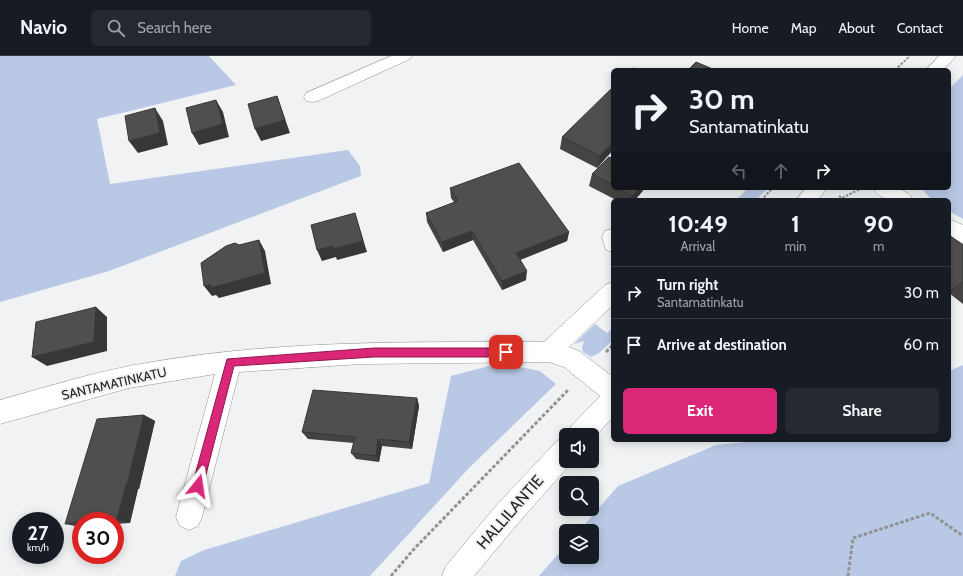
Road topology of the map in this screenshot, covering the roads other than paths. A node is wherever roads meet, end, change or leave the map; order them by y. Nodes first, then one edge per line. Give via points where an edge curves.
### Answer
1 (948, 56) edge
2 (398, 57) edge
3 (936, 68) edge
4 (312, 97) dead end
5 (816, 190) edge
6 (886, 190) edge
7 (808, 198) edge
8 (900, 198) edge
9 (951, 228) edge
10 (963, 235) edge
11 (611, 293) edge
12 (549, 352) junction
13 (230, 362) junction
14 (611, 390) edge
15 (611, 401) edge
16 (0, 412) edge
17 (586, 428) edge
18 (559, 458) edge
19 (190, 517) dead end
20 (456, 576) edge

1 - 3 street
2 - 4 street
5 - 7 street
6 - 8 street
9 - 10 street
11 - 12 street
12 - 13 street, SANTAMATINKATU via 374,353
12 - 14 street, SANTAMATINKATU via 571,358
13 - 16 street, SANTAMATINKATU via 171,369 119,380
13 - 19 street
15 - 17 street
18 - 20 street, HALLILANTIE

